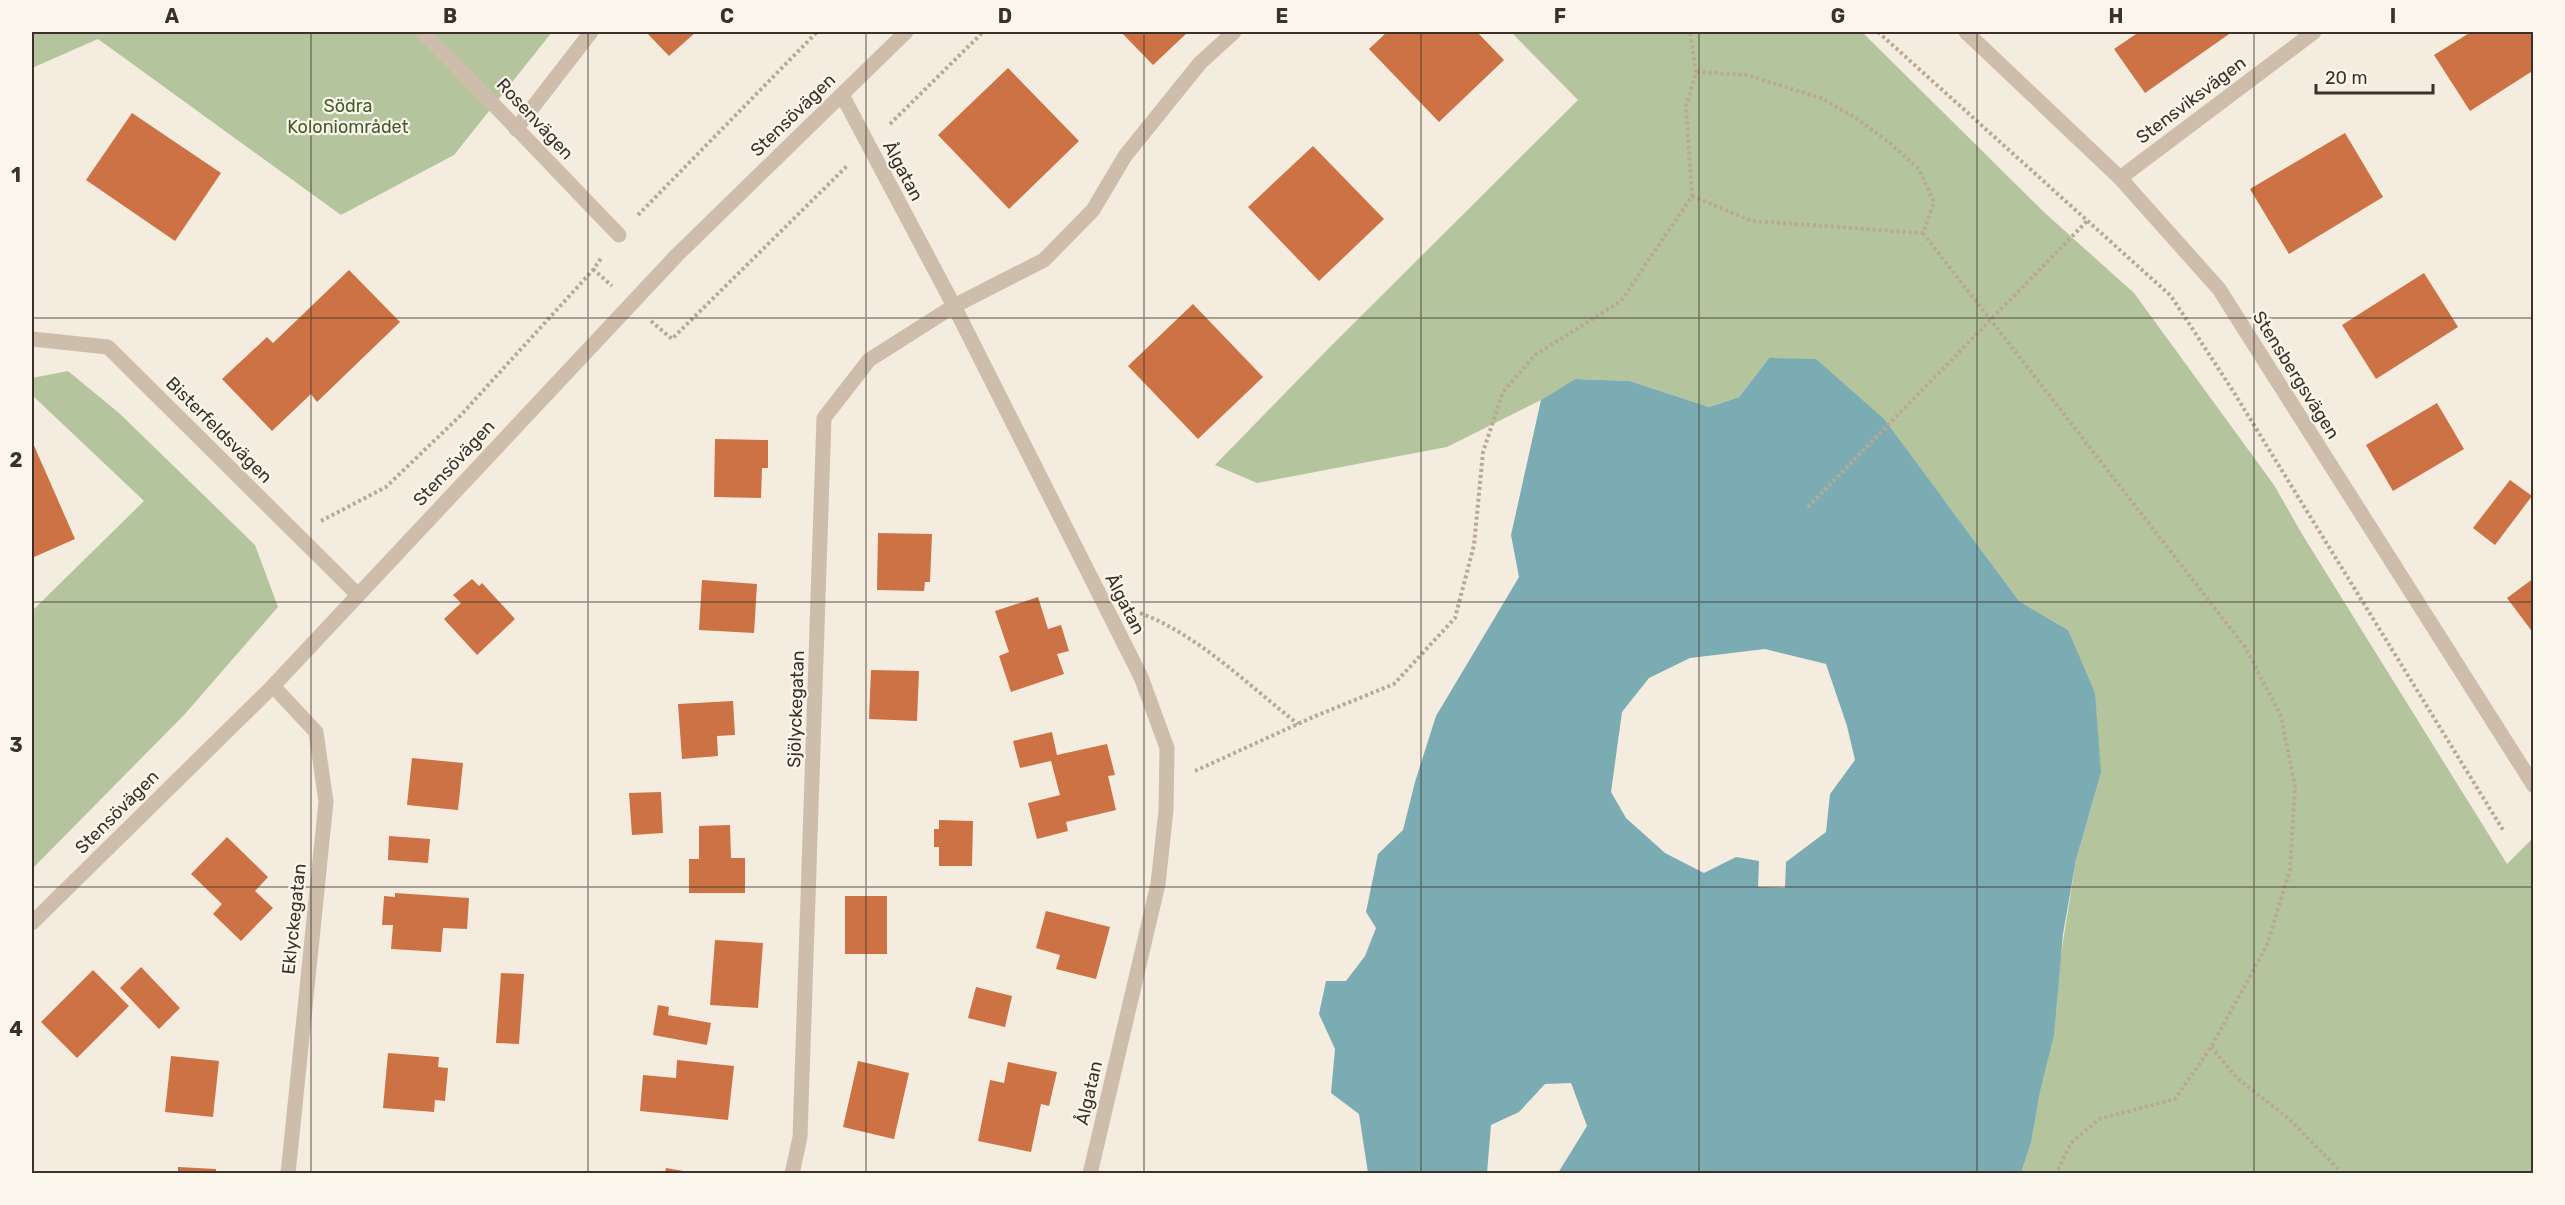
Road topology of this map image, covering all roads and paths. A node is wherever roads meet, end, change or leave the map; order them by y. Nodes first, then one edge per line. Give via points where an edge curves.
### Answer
1 (422, 32) edge
2 (591, 32) edge
3 (817, 32) edge
4 (906, 32) edge
5 (983, 32) edge
6 (1234, 32) edge
7 (1690, 32) edge
8 (1878, 32) edge
9 (1966, 32) edge
10 (2314, 32) edge
11 (1696, 72) junction
12 (842, 95) junction
13 (516, 129) junction
14 (868, 146) junction
15 (2120, 178) junction
16 (1692, 196) junction
17 (2088, 220) junction
18 (1923, 233) junction
19 (618, 235) junction
20 (593, 269) junction
21 (631, 303) junction
22 (954, 306) junction
23 (1991, 320) junction
24 (32, 339) edge
25 (1808, 507) dead end
26 (297, 534) junction
27 (358, 595) junction
28 (1101, 599) junction
29 (273, 686) junction
30 (1298, 724) junction
31 (1166, 783) junction
32 (2534, 786) edge
33 (2503, 830) dead end
34 (32, 923) edge
35 (2211, 1047) junction
36 (288, 1173) edge
37 (792, 1173) edge
38 (1090, 1173) edge
39 (2056, 1173) edge
40 (2343, 1173) edge

1 - 13 street, Rosenvägen
2 - 13 street
3 - 19 path
4 - 12 street, Stensövägen
5 - 14 path
6 - 22 street via 1200,63 1125,156 1093,210 1044,260
7 - 11 path
8 - 17 path
9 - 15 street, Stensbergsvägen
10 - 15 street, Stensviksvägen
11 - 16 path via 1686,106
11 - 18 path via 1747,75 1821,98 1856,118 1919,169 1934,202
12 - 14 street, Ålgatan
12 - 21 street, Stensövägen
13 - 19 street, Rosenvägen
14 - 21 path via 672,339
14 - 22 street, Ålgatan
15 - 32 street, Stensbergsvägen via 2219,290
16 - 18 path via 1752,220
16 - 30 path via 1621,301 1535,355 1503,392 1483,453 1474,545 1455,618 1394,684
17 - 23 path
17 - 33 path via 2171,296 2234,391
18 - 23 path
19 - 20 path
20 - 21 path
20 - 26 path via 460,416 386,487
21 - 27 street, Stensövägen
22 - 28 street, Ålgatan
22 - 37 street, Sjölyckegatan via 869,360 824,418 800,1137
23 - 25 path
23 - 35 path via 2245,647 2281,717 2295,786 2290,870 2267,945
24 - 26 street, Bisterfeldsvägen via 108,346
26 - 27 street, Bisterfeldsvägen
27 - 29 street, Stensövägen
28 - 30 path via 1155,619 1204,650
28 - 31 street, Ålgatan via 1141,677 1167,748
29 - 34 street, Stensövägen
29 - 36 street, Eklyckegatan via 316,732 326,802
30 - 31 path
31 - 38 street, Ålgatan via 1158,884
35 - 39 path via 2175,1099 2099,1119 2071,1143
35 - 40 path via 2238,1079 2288,1118

